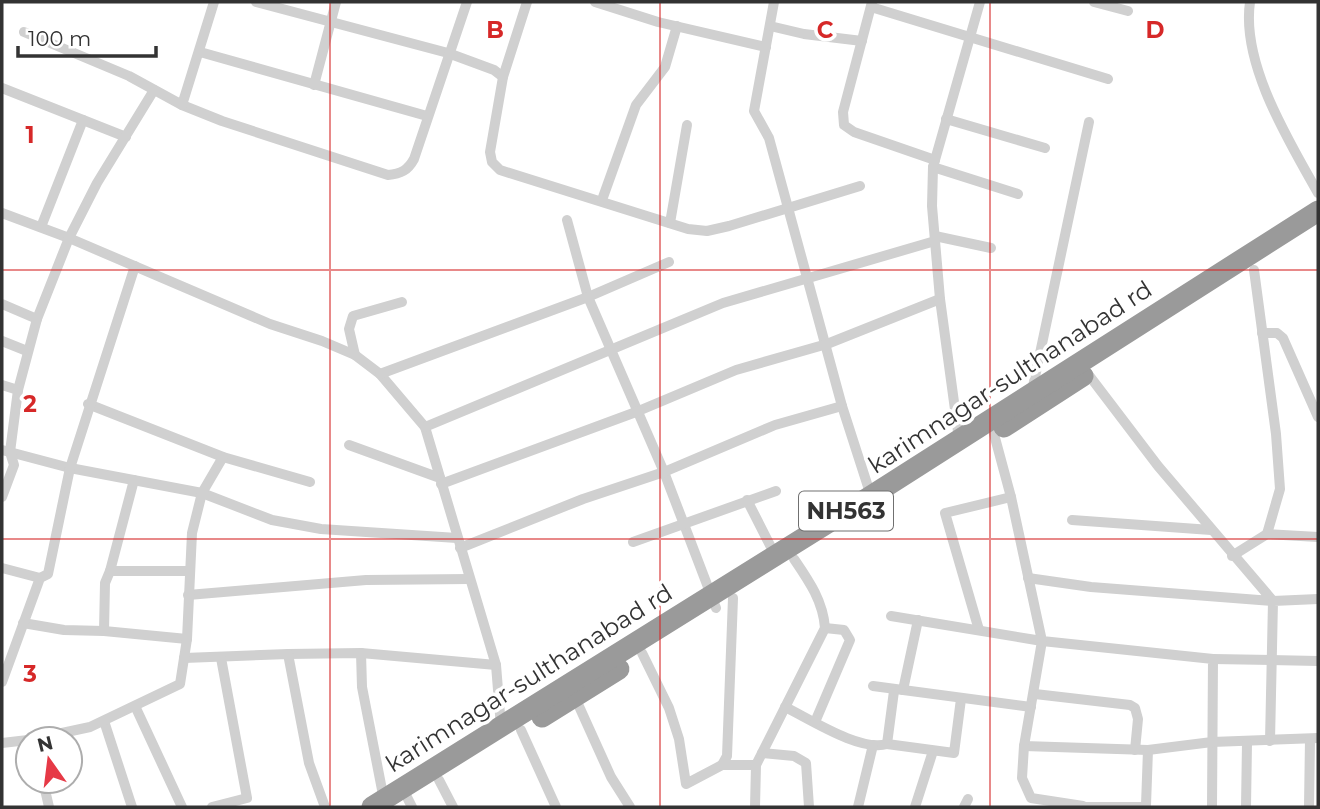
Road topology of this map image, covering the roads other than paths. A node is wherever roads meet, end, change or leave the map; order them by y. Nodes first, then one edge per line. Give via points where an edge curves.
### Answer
1 (214, 2) edge
2 (256, 2) edge
3 (336, 2) edge
4 (467, 2) edge
5 (527, 2) edge
6 (774, 2) edge
7 (980, 2) edge
8 (1094, 2) edge
9 (1250, 2) edge
10 (600, 3) edge
11 (872, 5) edge
12 (1128, 11) dead end
13 (331, 22) junction
14 (677, 26) junction
15 (770, 26) junction
16 (24, 32) dead end
17 (970, 37) junction
18 (862, 41) junction
19 (766, 47) junction
20 (200, 52) junction
21 (448, 53) junction
22 (503, 77) junction
23 (1108, 79) dead end
24 (314, 85) junction
25 (2, 88) edge
26 (154, 90) junction
27 (182, 105) junction
28 (427, 116) junction
29 (946, 119) junction
30 (83, 120) junction
31 (1090, 122) dead end
32 (687, 125) dead end
33 (126, 137) junction
34 (1045, 148) dead end
35 (934, 164) junction
36 (860, 186) dead end
37 (1318, 193) edge
38 (1017, 194) dead end
39 (602, 200) junction
40 (788, 208) junction
41 (1318, 212) edge
42 (2, 213) edge
43 (567, 220) dead end
44 (670, 223) junction
45 (41, 227) junction
46 (1318, 227) edge
47 (69, 237) junction
48 (935, 238) junction
49 (991, 248) dead end
50 (669, 262) dead end
51 (135, 266) junction
52 (1254, 270) junction
53 (808, 276) junction
54 (588, 297) junction
55 (940, 299) junction
56 (402, 302) dead end
57 (2, 304) edge
58 (37, 319) junction
59 (1262, 333) junction
60 (2, 341) edge
61 (827, 344) junction
62 (27, 351) junction
63 (611, 352) junction
64 (355, 355) junction
65 (380, 374) junction
66 (1088, 374) junction
67 (2, 385) edge
68 (18, 390) junction
69 (1032, 391) junction
70 (88, 404) junction
71 (842, 405) junction
72 (636, 412) junction
73 (1318, 416) edge
74 (425, 427) junction
75 (994, 434) junction
76 (959, 439) junction
77 (349, 445) dead end
78 (6, 451) edge
79 (223, 457) junction
80 (70, 468) junction
81 (664, 472) junction
82 (134, 480) junction
83 (440, 481) junction
84 (310, 482) dead end
85 (776, 491) dead end
86 (202, 494) junction
87 (871, 496) junction
88 (2, 497) edge
89 (1011, 497) junction
90 (747, 500) junction
91 (1072, 520) dead end
92 (684, 525) junction
93 (1211, 530) junction
94 (1267, 534) junction
95 (1318, 537) edge
96 (633, 542) dead end
97 (458, 543) junction
98 (1232, 556) junction
99 (785, 557) junction
100 (2, 568) edge
101 (190, 571) junction
102 (110, 572) junction
103 (40, 578) junction
104 (1028, 578) junction
105 (469, 579) junction
106 (188, 595) junction
107 (1318, 599) edge
108 (720, 600) junction
109 (1273, 601) junction
110 (891, 616) dead end
111 (918, 620) junction
112 (23, 623) junction
113 (825, 628) junction
114 (979, 630) junction
115 (104, 631) junction
116 (187, 639) junction
117 (1042, 641) junction
118 (361, 653) junction
119 (642, 653) junction
120 (288, 654) junction
121 (184, 658) junction
122 (221, 658) junction
123 (1213, 659) junction
124 (1270, 661) junction
125 (1318, 661) edge
126 (496, 665) junction
127 (2, 682) edge
128 (873, 686) dead end
129 (899, 691) junction
130 (572, 692) junction
131 (1035, 694) junction
132 (961, 699) junction
133 (135, 706) junction
134 (785, 707) junction
135 (1031, 707) junction
136 (104, 721) junction
137 (815, 722) junction
138 (84, 728) edge
139 (511, 728) junction
140 (1314, 738) edge
141 (1270, 741) junction
142 (1212, 742) junction
143 (1247, 743) junction
144 (887, 744) junction
145 (873, 745) junction
146 (1024, 746) junction
147 (1135, 750) junction
148 (1148, 750) junction
149 (933, 751) junction
150 (762, 753) junction
151 (722, 765) junction
152 (756, 765) junction
153 (439, 780) junction
154 (1313, 791) edge
155 (248, 802) edge
156 (1030, 803) edge
157 (394, 804) edge
158 (1146, 806) edge
159 (132, 807) edge
160 (181, 807) edge
161 (212, 807) edge
162 (325, 807) edge
163 (453, 807) edge
164 (556, 807) edge
165 (630, 807) edge
166 (755, 807) edge
167 (809, 807) edge
168 (858, 807) edge
169 (915, 807) edge
170 (1083, 807) edge
171 (1212, 807) edge
172 (1246, 807) edge
173 (1309, 807) edge

1 - 20 street
2 - 13 street
3 - 13 street
4 - 21 street
5 - 22 street
6 - 15 street
7 - 17 street
8 - 12 street
9 - 37 street via 1249,34 1259,70 1283,131
10 - 14 street
11 - 17 street
11 - 18 street
13 - 21 street
13 - 24 street
14 - 19 street
14 - 39 street via 665,67 636,105
15 - 18 street
15 - 19 street
16 - 26 street
17 - 23 street
17 - 29 street
18 - 35 street via 843,111 844,125
19 - 40 street via 754,111 769,138
20 - 24 street
20 - 27 street
21 - 22 street
21 - 28 street
22 - 39 street via 491,136 492,162 499,170
24 - 28 street
25 - 30 street
26 - 27 street
26 - 33 street
27 - 28 street via 388,175 410,167
29 - 34 street
29 - 35 street
30 - 33 street
30 - 45 street
31 - 69 street
32 - 44 street
33 - 47 street
35 - 38 street
35 - 48 street
36 - 40 street
39 - 44 street
40 - 44 street via 707,231
40 - 53 street
41 - 69 highway, karimnagar-sulthanabad rd / NH563
42 - 45 street
43 - 54 street
45 - 47 street
46 - 52 highway, NH563
47 - 51 street
47 - 58 street
48 - 49 street
48 - 53 street
48 - 55 street
50 - 54 street
51 - 64 street
51 - 70 street
52 - 59 street
52 - 66 highway, NH563
53 - 61 street
53 - 63 street via 723,303
54 - 63 street
54 - 65 street
55 - 61 street
55 - 76 street
56 - 64 street via 353,316 349,329
57 - 58 street
58 - 62 street
59 - 73 street via 1283,338
59 - 94 street via 1280,489
60 - 62 street
61 - 71 street
61 - 72 street via 736,370
62 - 68 street
63 - 72 street
63 - 74 street
64 - 65 street
65 - 74 street
66 - 75 highway, NH563
66 - 93 street
67 - 68 street
68 - 78 street
69 - 76 highway, karimnagar-sulthanabad rd / NH563
70 - 79 street
70 - 80 street
71 - 81 street via 775,425
71 - 87 street
72 - 81 street
72 - 83 street
74 - 83 street
75 - 89 street
75 - 99 highway, NH563
76 - 87 highway, karimnagar-sulthanabad rd / NH563
77 - 83 street
78 - 80 street
78 - 88 street via 14,465
79 - 84 street
79 - 86 street
80 - 82 street
80 - 103 street via 48,574
81 - 92 street
81 - 97 street
82 - 86 street
82 - 102 street
83 - 97 street
85 - 90 street
86 - 97 street via 272,520
86 - 101 street via 192,533
87 - 99 highway, karimnagar-sulthanabad rd / NH563
89 - 104 street
89 - 114 street via 945,513
90 - 92 street
90 - 99 street
91 - 93 street
92 - 96 street
92 - 108 street
93 - 98 street
94 - 95 street
94 - 98 street
97 - 105 street
98 - 109 street
99 - 108 highway, karimnagar-sulthanabad rd / NH563
99 - 113 street via 815,590
100 - 103 street
101 - 102 street
101 - 106 street
102 - 115 street via 105,583
103 - 112 street
104 - 109 street
104 - 117 street
105 - 106 street via 366,580
105 - 126 street
106 - 116 street
107 - 109 street
108 - 119 highway, NH563
108 - 130 highway, karimnagar-sulthanabad rd / NH563
108 - 151 street via 727,756
109 - 124 street
110 - 111 street
111 - 114 street
111 - 129 street
112 - 115 street
112 - 127 street
113 - 134 street
113 - 137 street via 844,630 850,640
114 - 117 street
115 - 116 street
116 - 121 street
117 - 123 street
117 - 131 street
118 - 120 street
118 - 126 street
118 - 157 street via 362,688
119 - 130 highway, NH563
119 - 151 street via 669,708 686,784
120 - 122 street
120 - 162 street via 309,763
121 - 122 street
121 - 133 street via 180,684
122 - 155 street
123 - 124 street
123 - 142 street
124 - 125 street
124 - 141 street
126 - 139 street
128 - 129 street
129 - 132 street
129 - 144 street
130 - 139 highway, karimnagar-sulthanabad rd / NH563
130 - 165 street
131 - 135 street
131 - 147 street via 1130,705 1138,719
132 - 135 street
132 - 149 street via 954,753
133 - 136 street
133 - 160 street
134 - 137 street
134 - 150 street
135 - 146 street
136 - 138 street
136 - 159 street
137 - 145 street
139 - 153 highway, NH563
139 - 157 highway, karimnagar-sulthanabad rd / NH563
139 - 164 street
140 - 141 street
140 - 154 street
141 - 143 street
142 - 143 street
142 - 148 street
142 - 171 street
143 - 172 street
144 - 145 street
144 - 149 street
145 - 168 street
146 - 147 street
146 - 156 street via 1022,778
147 - 148 street
148 - 158 street
149 - 169 street
150 - 152 street
150 - 167 street via 794,756 806,763
151 - 152 street
152 - 166 street
153 - 157 highway, NH563
153 - 163 street
154 - 173 street
155 - 161 street
156 - 170 street
158 - 170 street

